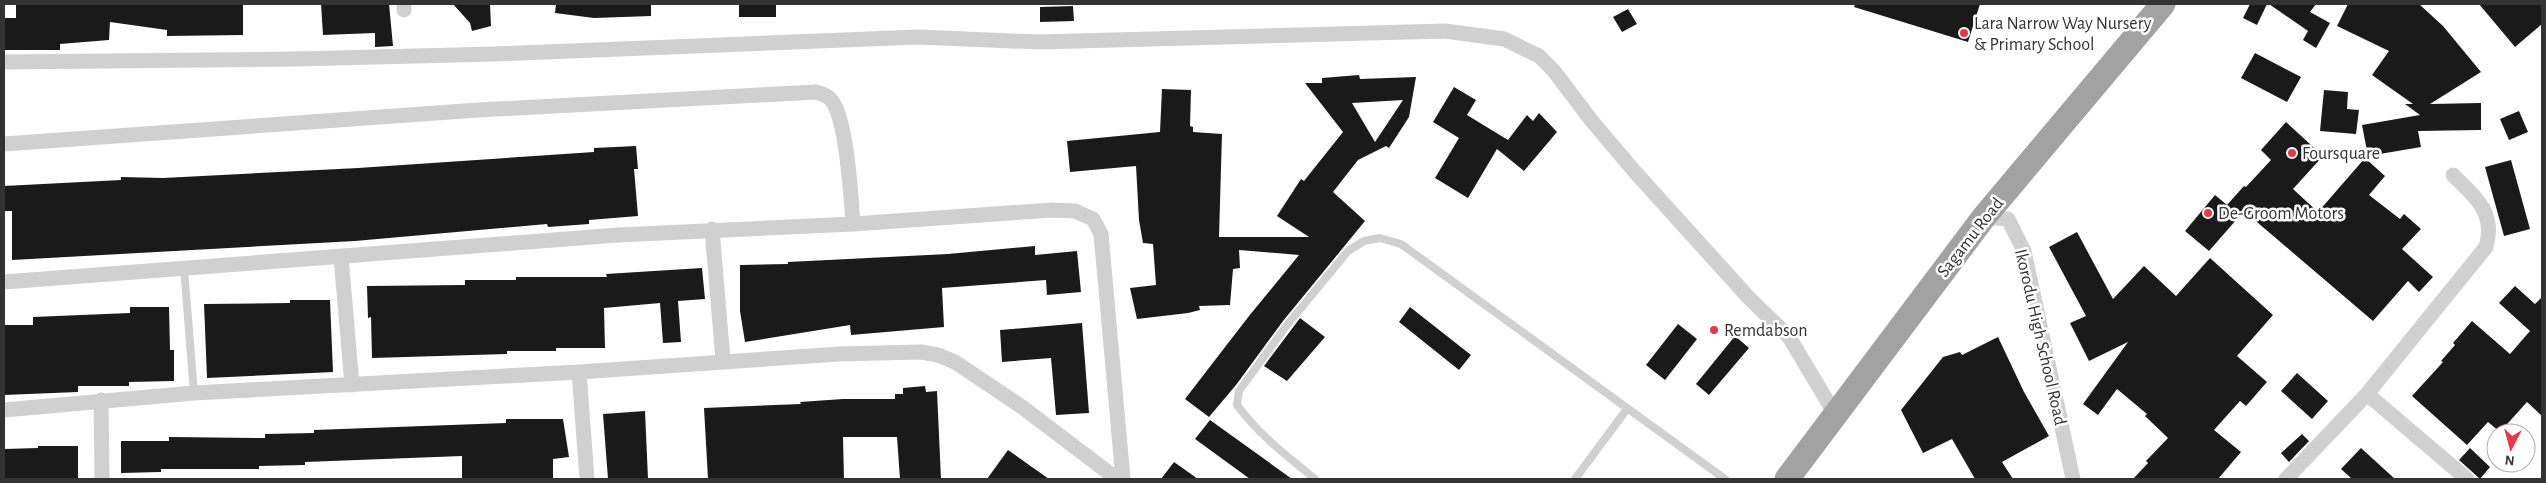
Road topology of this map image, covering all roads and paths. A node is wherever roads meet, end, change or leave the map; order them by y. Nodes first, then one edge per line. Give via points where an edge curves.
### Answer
1 (2163, 4) edge
2 (4, 62) edge
3 (4, 144) edge
4 (2452, 174) dead end
5 (1984, 217) junction
6 (853, 224) junction
7 (712, 229) junction
8 (340, 257) junction
9 (184, 267) junction
10 (4, 282) edge
11 (723, 360) junction
12 (579, 372) junction
13 (352, 385) junction
14 (194, 393) junction
15 (2367, 394) junction
16 (101, 400) junction
17 (1626, 409) junction
18 (4, 410) edge
19 (1835, 414) junction
20 (102, 479) edge
21 (587, 479) edge
22 (1117, 479) edge
23 (1123, 479) edge
24 (1315, 479) edge
25 (1575, 479) edge
26 (1726, 479) edge
27 (1788, 479) edge
28 (2073, 479) edge
29 (2286, 479) edge
30 (2467, 479) edge

1 - 5 highway, Sagamu Road
2 - 19 street via 494,54 918,37 1039,42 1445,31 1504,39 1538,56 1554,71 1591,120 1655,194 1749,298 1789,337
3 - 6 street via 478,110 816,92 833,102 836,112 849,171
4 - 15 street via 2479,202 2489,221 2486,247
5 - 19 highway, Sagamu Road
5 - 28 street, Ikorodu High School Road via 2008,219 2024,251
6 - 7 street
6 - 23 street via 1052,210 1076,211 1093,219 1100,234 1104,261
7 - 8 street
7 - 11 street
8 - 9 street
8 - 13 street
9 - 10 street
9 - 14 lane
11 - 12 street
11 - 22 street via 887,352 938,355 955,362 1022,407
12 - 13 street
12 - 21 street
13 - 14 street
14 - 16 street
15 - 29 street
15 - 30 street
16 - 18 street
16 - 20 street
17 - 24 lane via 1401,244 1380,238 1364,241 1348,251 1287,325 1240,391 1237,405 1266,439
17 - 25 lane
17 - 26 lane
19 - 27 highway, Sagamu Road

